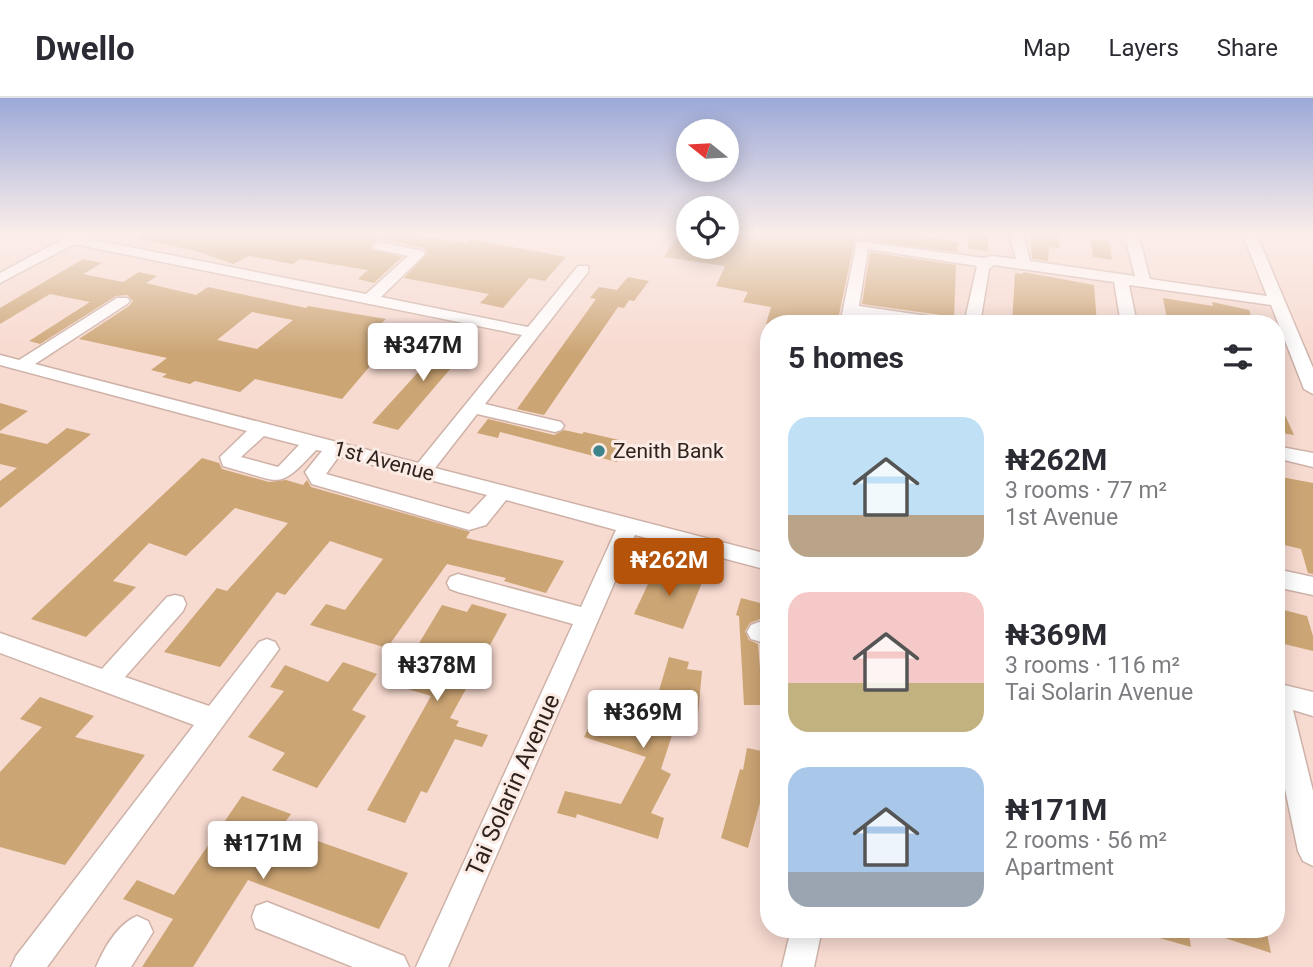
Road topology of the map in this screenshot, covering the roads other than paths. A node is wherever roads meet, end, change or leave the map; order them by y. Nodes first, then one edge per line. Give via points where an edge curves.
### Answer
1 (252, 274) edge
2 (397, 274) edge
3 (579, 274) edge
4 (857, 274) edge
5 (981, 274) edge
6 (1090, 274) edge
7 (1141, 274) edge
8 (1267, 274) edge
9 (1121, 278) junction
10 (1143, 281) junction
11 (370, 299) junction
12 (122, 301) dead end
13 (1279, 302) junction
14 (849, 315) edge
15 (974, 315) edge
16 (1127, 315) edge
17 (1284, 315) edge
18 (1285, 316) edge
19 (530, 332) junction
20 (0, 360) edge
21 (21, 366) junction
22 (1311, 379) edge
23 (471, 407) junction
24 (555, 426) dead end
25 (260, 429) junction
26 (312, 443) junction
27 (335, 448) junction
28 (1285, 454) edge
29 (1313, 460) edge
30 (422, 471) junction
31 (501, 492) junction
32 (628, 526) junction
33 (760, 560) edge
34 (1285, 580) edge
35 (458, 583) dead end
36 (1313, 586) edge
37 (175, 604) dead end
38 (587, 618) junction
39 (0, 643) edge
40 (267, 649) dead end
41 (106, 681) junction
42 (1285, 696) edge
43 (1313, 704) edge
44 (214, 720) junction
45 (1285, 732) edge
46 (1313, 850) edge
47 (267, 918) dead end
48 (137, 932) dead end
49 (805, 938) edge
50 (27, 967) edge
51 (112, 967) edge
52 (393, 967) edge
53 (432, 967) edge
54 (798, 967) edge

1 - 11 street
2 - 11 street
3 - 19 street
4 - 14 street
5 - 15 street
6 - 9 street
7 - 10 street
8 - 13 street
9 - 10 street
9 - 16 street
10 - 13 street
11 - 19 street
12 - 21 street
13 - 17 street
18 - 22 street
19 - 23 street
20 - 21 street, 1st Avenue
21 - 25 street, 1st Avenue
23 - 24 street
23 - 30 street
25 - 26 street, 1st Avenue
25 - 26 street via 230,461 279,474
26 - 27 street, 1st Avenue
27 - 30 street, 1st Avenue
27 - 31 street via 316,471 319,479 469,522 480,520
28 - 29 street
30 - 31 street, 1st Avenue
31 - 32 street, 1st Avenue
32 - 33 street, 1st Avenue
32 - 38 street, Tai Solarin Avenue
34 - 36 street
35 - 38 street
37 - 41 street
38 - 53 street, Tai Solarin Avenue
39 - 41 street
40 - 44 street
41 - 44 street
42 - 43 street
44 - 50 street
45 - 46 street
47 - 52 street
48 - 51 street
49 - 54 street

